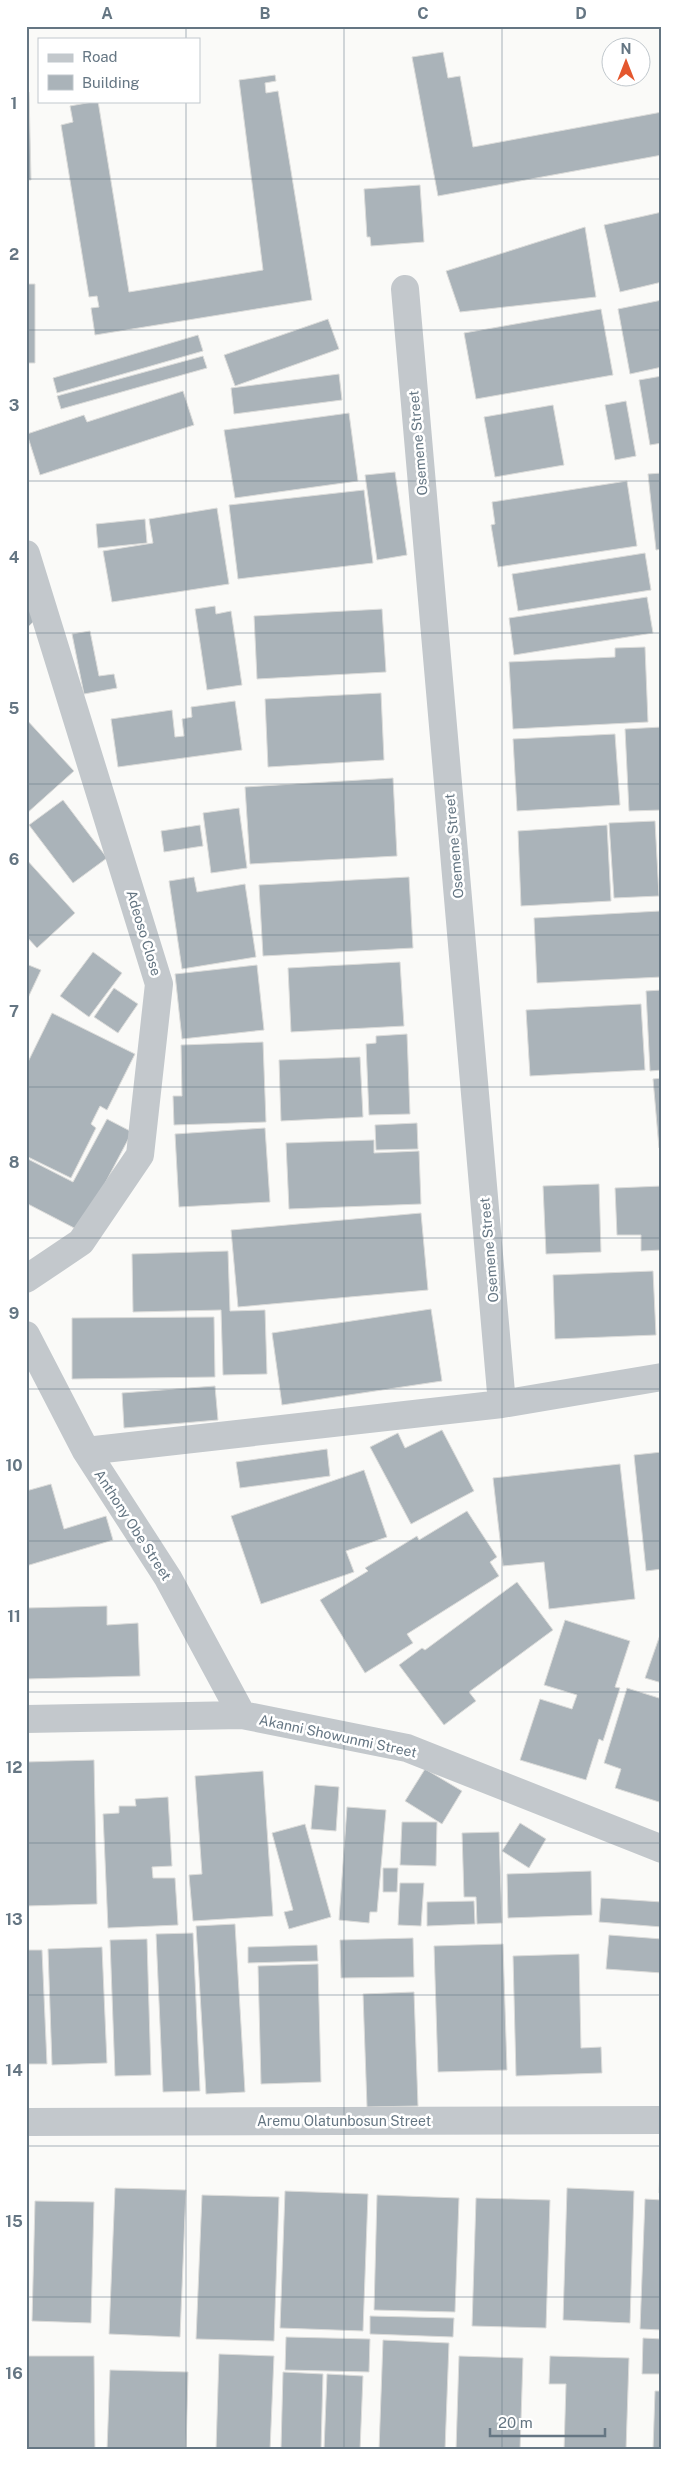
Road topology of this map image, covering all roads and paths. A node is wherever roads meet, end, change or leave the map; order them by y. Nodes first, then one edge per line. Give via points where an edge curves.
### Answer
1 (405, 289) dead end
2 (26, 554) edge
3 (26, 1279) edge
4 (26, 1335) edge
5 (662, 1377) edge
6 (502, 1404) junction
7 (86, 1451) junction
8 (242, 1715) junction
9 (26, 1719) edge
10 (662, 1850) edge
11 (662, 2120) edge
12 (26, 2122) edge

1 - 6 street, Osemene Street
2 - 3 street, Adeoso Close via 159,984 140,1155 81,1242
4 - 7 street, Anthony Obe Street
5 - 6 street
6 - 7 street
7 - 8 street, Anthony Obe Street via 168,1578
8 - 9 street, Akanni Showunmi Street
8 - 10 street, Akanni Showunmi Street via 407,1748
11 - 12 street, Aremu Olatunbosun Street

